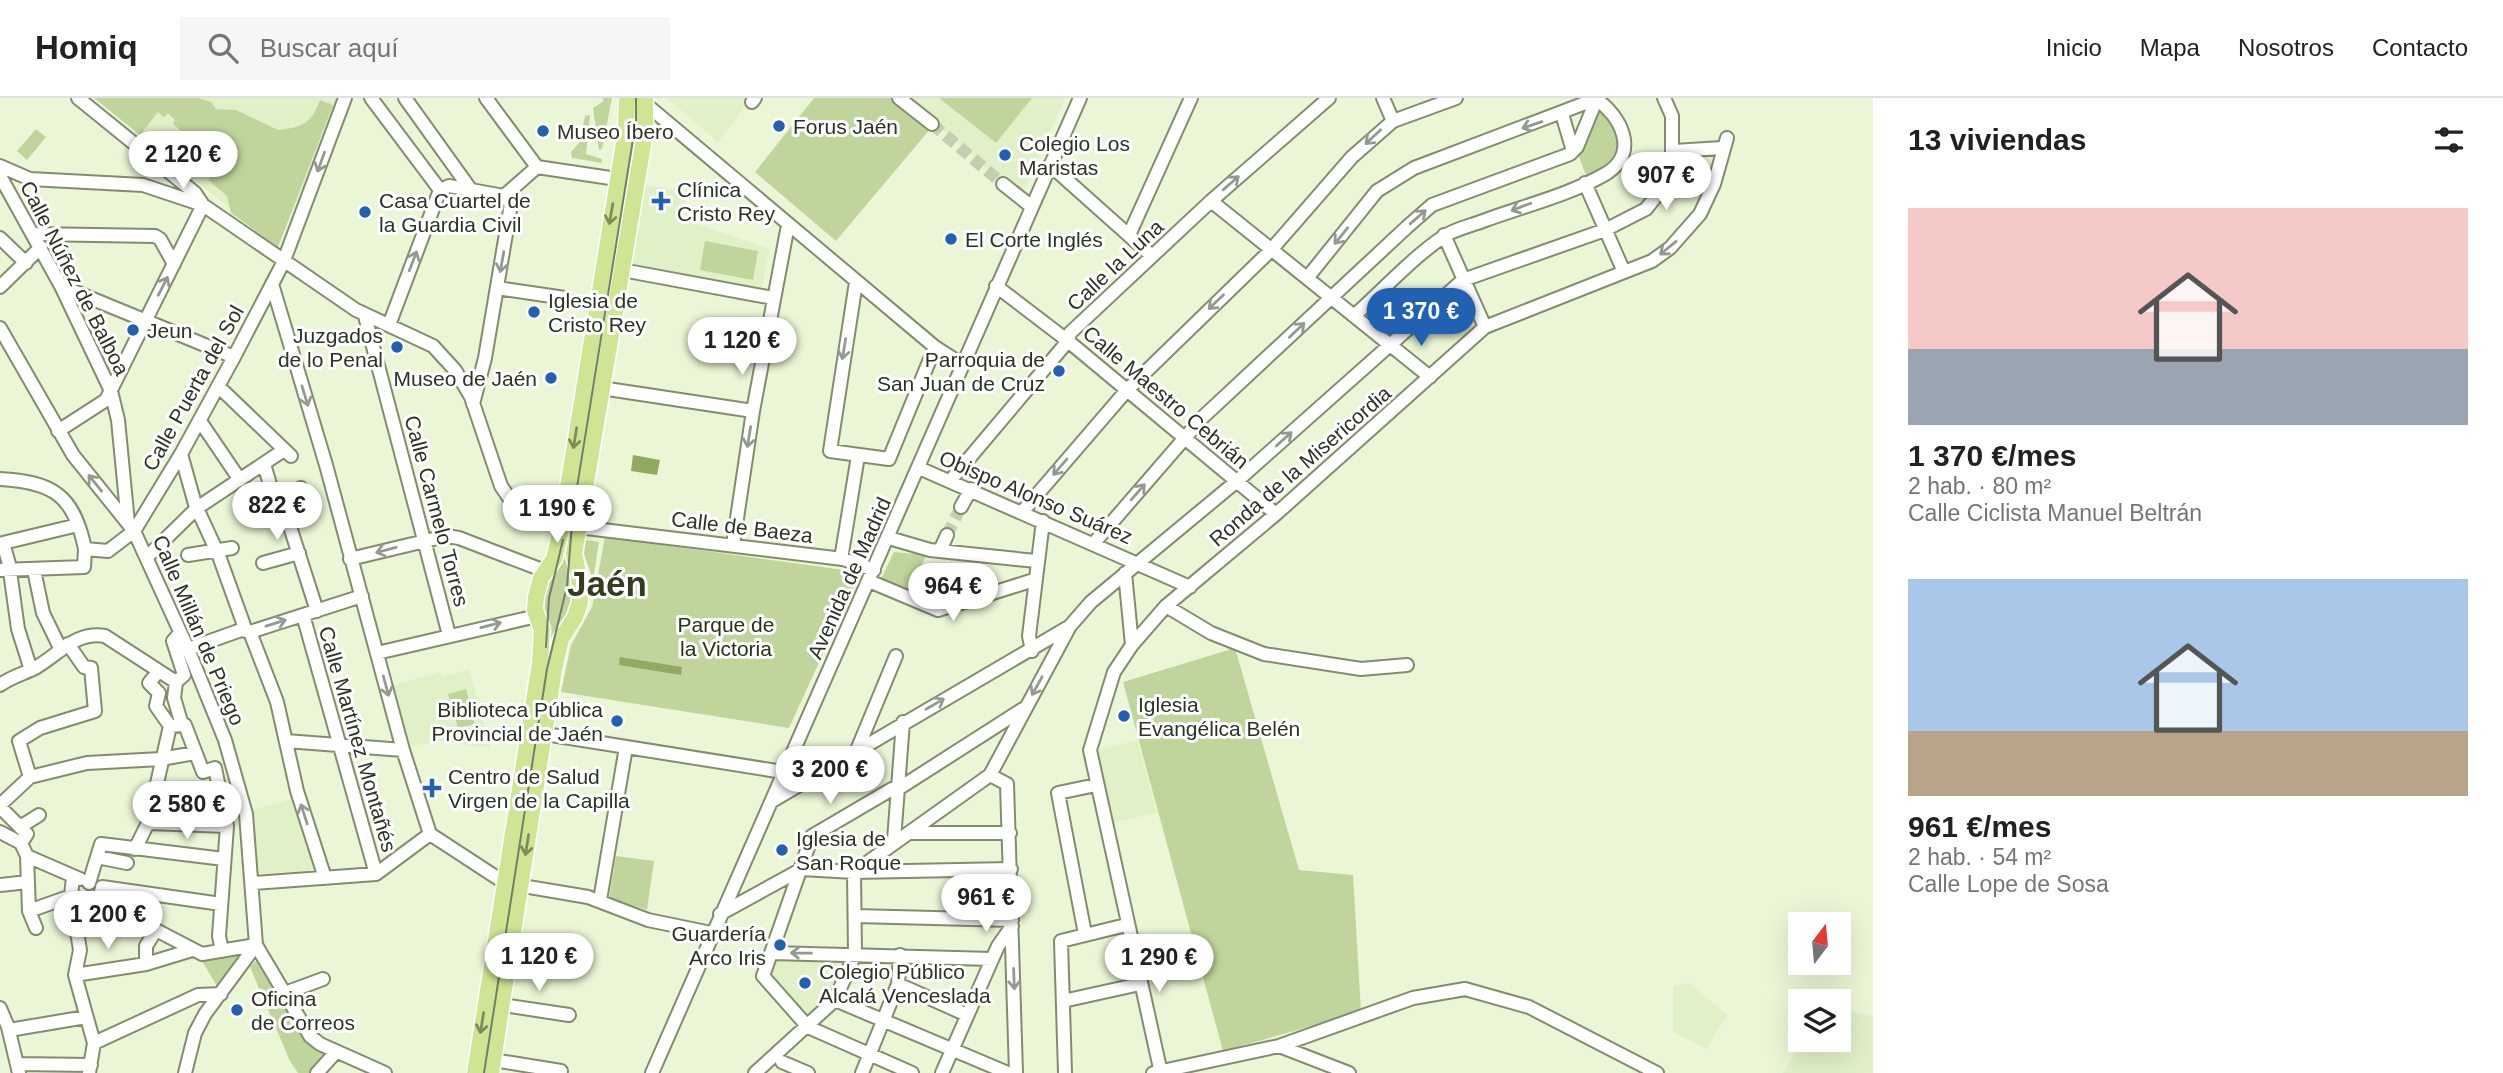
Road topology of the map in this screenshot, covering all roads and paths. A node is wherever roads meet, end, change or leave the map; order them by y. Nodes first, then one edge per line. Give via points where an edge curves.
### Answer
1 (78, 98) edge
2 (345, 98) edge
3 (371, 98) edge
4 (405, 98) edge
5 (486, 98) edge
6 (627, 98) edge
7 (899, 98) edge
8 (1080, 98) edge
9 (1191, 98) edge
10 (1329, 98) edge
11 (1383, 98) edge
12 (1456, 98) edge
13 (1664, 98) edge
14 (1596, 99) edge
15 (643, 100) edge
16 (1562, 114) junction
17 (1393, 121) junction
18 (932, 124) tunnel mouth
19 (1573, 151) junction
20 (1674, 151) junction
21 (1050, 165) junction
22 (0, 166) edge
23 (537, 167) junction
24 (169, 172) junction
25 (0, 176) edge
26 (617, 179) junction
27 (1585, 183) junction
28 (1003, 184) tunnel mouth
29 (157, 189) junction
30 (440, 190) junction
31 (471, 190) junction
32 (504, 196) junction
33 (14, 199) junction
34 (0, 200) edge
35 (1211, 201) junction
36 (203, 205) junction
37 (1032, 207) junction
38 (788, 225) junction
39 (1605, 230) junction
40 (34, 234) junction
41 (1129, 234) junction
42 (1444, 235) junction
43 (0, 238) edge
44 (41, 247) junction
45 (1271, 250) junction
46 (1152, 257) junction
47 (26, 263) junction
48 (283, 263) junction
49 (174, 264) junction
50 (622, 270) junction
51 (1624, 272) junction
52 (1308, 277) junction
53 (1463, 280) junction
54 (856, 282) junction
55 (272, 284) junction
56 (61, 286) junction
57 (996, 286) junction
58 (0, 287) edge
59 (497, 288) junction
60 (1332, 296) junction
61 (565, 298) dead end
62 (773, 298) junction
63 (1355, 315) junction
64 (365, 316) junction
65 (146, 320) junction
66 (389, 325) junction
67 (1485, 327) junction
68 (0, 328) edge
69 (1068, 341) junction
70 (1390, 344) junction
71 (935, 347) junction
72 (234, 358) junction
73 (963, 365) junction
74 (1430, 377) junction
75 (218, 386) junction
76 (601, 388) junction
77 (1127, 390) junction
78 (111, 391) junction
79 (474, 404) junction
80 (753, 411) junction
81 (200, 421) junction
82 (58, 431) junction
83 (1184, 438) junction
84 (181, 454) junction
85 (858, 456) junction
86 (264, 464) junction
87 (919, 468) junction
88 (0, 479) edge
89 (240, 481) junction
90 (950, 481) junction
91 (1237, 481) junction
92 (301, 488) dead end
93 (971, 489) junction
94 (961, 507) tunnel mouth
95 (197, 508) junction
96 (284, 508) junction
97 (1023, 511) junction
98 (1276, 514) junction
99 (1043, 521) junction
100 (78, 525) junction
101 (570, 526) junction
102 (131, 527) junction
103 (947, 535) tunnel mouth
104 (889, 538) junction
105 (426, 540) junction
106 (1094, 543) junction
107 (733, 545) junction
108 (232, 548) dead end
109 (85, 549) junction
110 (217, 551) junction
111 (940, 551) junction
112 (299, 553) junction
113 (188, 555) dead end
114 (147, 556) junction
115 (350, 559) junction
116 (841, 559) junction
117 (1036, 561) junction
118 (1138, 562) junction
119 (263, 563) dead end
120 (549, 565) junction
121 (4, 570) edge
122 (34, 570) junction
123 (1125, 573) junction
124 (872, 575) junction
125 (1034, 580) junction
126 (1190, 587) junction
127 (362, 596) junction
128 (1166, 606) junction
129 (317, 611) junction
130 (303, 615) junction
131 (539, 623) junction
132 (1130, 624) junction
133 (1070, 626) junction
134 (1146, 628) junction
135 (248, 631) junction
136 (180, 632) junction
137 (449, 635) junction
138 (1132, 645) junction
139 (64, 647) junction
140 (188, 649) junction
141 (1032, 651) junction
142 (377, 653) junction
143 (896, 656) dead end
144 (1407, 665) dead end
145 (31, 670) junction
146 (158, 672) junction
147 (176, 682) junction
148 (0, 685) edge
149 (1025, 708) junction
150 (903, 722) junction
151 (176, 726) junction
152 (545, 734) junction
153 (880, 736) junction
154 (286, 741) junction
155 (900, 744) junction
156 (338, 745) junction
157 (626, 747) junction
158 (403, 750) junction
159 (857, 750) junction
160 (195, 753) junction
161 (161, 759) junction
162 (783, 772) junction
163 (990, 775) junction
164 (30, 777) junction
165 (1096, 785) junction
166 (898, 789) junction
167 (155, 794) junction
168 (222, 794) junction
169 (771, 801) junction
170 (0, 806) edge
171 (39, 815) dead end
172 (148, 823) junction
173 (227, 826) junction
174 (20, 827) junction
175 (0, 832) edge
176 (1010, 832) junction
177 (908, 833) junction
178 (430, 834) junction
179 (894, 840) junction
180 (22, 844) junction
181 (135, 849) junction
182 (27, 856) junction
183 (97, 857) junction
184 (224, 859) junction
185 (127, 863) dead end
186 (802, 869) junction
187 (1011, 869) junction
188 (854, 872) junction
189 (376, 874) junction
190 (73, 877) junction
191 (325, 878) junction
192 (28, 882) junction
193 (253, 883) junction
194 (512, 884) junction
195 (0, 885) edge
196 (97, 887) junction
197 (71, 896) junction
198 (600, 900) junction
199 (221, 904) junction
200 (29, 911) junction
201 (720, 914) junction
202 (855, 916) junction
203 (1012, 923) junction
204 (1126, 925) junction
205 (36, 928) dead end
206 (156, 930) junction
207 (711, 933) junction
208 (1085, 934) junction
209 (256, 945) junction
210 (192, 950) junction
211 (227, 950) junction
212 (772, 953) junction
213 (855, 954) junction
214 (900, 955) junction
215 (992, 959) junction
216 (244, 963) junction
217 (146, 964) junction
218 (75, 975) junction
219 (323, 979) dead end
220 (898, 984) junction
221 (1140, 985) junction
222 (285, 993) junction
223 (221, 994) junction
224 (835, 1000) junction
225 (1063, 1001) junction
226 (503, 1004) junction
227 (0, 1008) edge
228 (569, 1015) dead end
229 (967, 1015) junction
230 (86, 1017) junction
231 (884, 1020) junction
232 (808, 1027) junction
233 (9, 1030) junction
234 (94, 1043) junction
235 (1279, 1046) junction
236 (953, 1049) junction
237 (336, 1052) junction
238 (869, 1054) junction
239 (782, 1061) edge
240 (492, 1067) edge
241 (18, 1068) edge
242 (90, 1069) edge
243 (561, 1071) edge
244 (1159, 1072) edge
245 (185, 1073) edge
246 (317, 1073) edge
247 (385, 1073) edge
248 (475, 1073) edge
249 (652, 1073) edge
250 (755, 1073) edge
251 (808, 1073) edge
252 (862, 1073) edge
253 (912, 1073) edge
254 (943, 1073) edge
255 (1009, 1073) edge
256 (1016, 1073) edge
257 (1065, 1073) edge
258 (1349, 1073) edge
259 (1657, 1073) edge

1 - 24 street
2 -> 48 street, Calle Puerta del Sol
3 - 30 street
4 - 31 street
5 - 23 street
6 - 26 main road
7 - 18 street
8 - 21 street, Avenida de Madrid
9 - 41 street
35 -> 10 street, Calle la Luna
11 - 17 street
12 - 17 street
13 - 20 street via 1672,116
14 - 16 street
14 - 19 street
14 - 27 street via 1618,119 1623,146 1614,167
15 - 38 street
15 - 50 main road via 645,133
16 - 19 street
16 -> 52 street via 1414,168 1377,191
17 -> 45 street via 1352,157
60 -> 19 street via 1432,205
20 - 39 street via 1655,199 1634,218
20 -> 51 street, Ronda de la Misericordia via 1725,143 1700,214 1670,248
21 - 37 street, Avenida de Madrid
21 - 41 street
22 - 29 street via 30,179 143,184
23 - 26 street
23 - 32 street
24 - 29 street via 169,182
24 - 36 street via 195,192
25 - 33 street, Calle Núñez de Balboa
26 -> 101 main road
27 - 39 street
27 -> 42 street
28 - 37 street
29 - 36 street
30 - 31 street via 449,186
66 -> 30 street
31 - 32 street
32 -> 59 street via 511,204
33 - 34 street
33 - 40 street, Calle Núñez de Balboa
35 - 45 street
35 - 46 street, Calle la Luna
36 - 48 street, Calle de Baeza
36 - 49 street
37 - 57 street, Avenida de Madrid
38 - 54 street
38 - 62 street
39 - 51 street
39 - 53 street
40 - 44 street, Calle Núñez de Balboa
40 - 49 street via 155,236
41 - 46 street
42 - 53 street
42 - 63 street
43 - 47 street
44 - 47 street
44 - 56 street, Calle Núñez de Balboa
45 - 52 street
45 -> 77 street
46 - 69 street, Calle la Luna via 1070,333
47 - 58 street
48 - 55 street, Calle Puerta del Sol
48 - 64 street, Calle de Baeza
65 -> 49 street
50 - 62 street
50 - 76 main road
51 - 67 street, Ronda de la Misericordia
52 - 60 street
53 - 67 street
53 - 70 street
54 - 71 street
54 -> 85 street via 830,451
55 - 72 street, Calle Puerta del Sol
55 -> 115 street
56 - 65 street
56 - 78 street, Calle Núñez de Balboa
57 - 69 street, Calle Maestro Cebrián
57 - 73 street, Avenida de Madrid
59 - 61 street
59 - 79 street
60 - 63 street
83 -> 60 street
62 - 80 street
63 - 70 street
64 - 66 street, Calle de Baeza
64 - 105 street, Calle Carmelo Torres
65 - 72 street
65 - 78 street
66 - 79 street, Calle de Baeza via 433,346 446,358
67 - 74 street, Ronda de la Misericordia
68 - 82 street, Calle Millán de Priego
69 - 77 street, Calle Maestro Cebrián
69 - 90 street, Calle la Luna
70 - 74 street
91 -> 70 street
71 - 73 street
71 - 85 street via 891,458
72 - 75 street, Calle Puerta del Sol
73 - 87 street, Avenida de Madrid
74 - 98 street, Ronda de la Misericordia
75 - 81 street, Calle Puerta del Sol
75 - 86 street via 287,453
76 - 80 street
76 - 101 main road
77 - 83 street, Calle Maestro Cebrián
77 -> 97 street
78 - 82 street via 106,400
78 - 102 street, Calle Núñez de Balboa
79 - 101 street, Calle de Baeza via 501,486 512,502 530,516
80 -> 107 street
81 - 84 street, Calle Puerta del Sol
81 - 89 street
102 -> 82 street, Calle Millán de Priego
83 - 91 street, Calle Maestro Cebrián
106 -> 83 street
84 - 95 street
84 - 102 street, Calle Puerta del Sol
85 - 116 street
86 - 89 street
86 - 96 street via 276,505
87 - 90 street, Obispo Alonso Suárez
87 - 104 street, Avenida de Madrid
88 - 100 street via 50,487 63,496
89 - 95 street
90 - 93 street, Obispo Alonso Suárez
91 - 98 street, Calle Maestro Cebrián
91 - 118 street
92 - 96 street
93 - 94 street
93 - 97 street, Obispo Alonso Suárez
95 - 110 street
95 - 114 street
96 - 112 street
97 - 99 street, Obispo Alonso Suárez
98 - 126 street, Ronda de la Misericordia
99 - 106 street, Obispo Alonso Suárez
99 - 117 street
100 - 109 street
100 - 121 street via 3,543
101 - 107 street, Calle de Baeza
101 - 120 main road
101 - 152 main road via 580,602 564,634 554,670
102 - 109 street via 108,551
102 - 114 street, Calle Millán de Priego
103 - 111 street
104 - 111 street
104 - 124 street, Avenida de Madrid
105 -> 115 street
105 - 120 street via 459,538
105 - 137 street, Calle Carmelo Torres
106 - 118 street, Obispo Alonso Suárez
107 - 116 street, Calle de Baeza
108 - 110 street
109 - 122 street via 84,567
110 - 113 street
110 - 135 street
111 - 117 street
112 - 119 street
112 - 129 street
114 - 136 street, Calle Millán de Priego
115 - 127 street
116 - 124 street, Calle de Baeza
117 - 125 street
118 - 123 street
118 - 126 street, Obispo Alonso Suárez
120 - 131 main road via 536,597
121 - 122 street
121 - 145 street
122 - 139 street via 43,613
123 - 132 street
123 - 133 street
124 - 125 street, Calle de Baeza via 938,610
124 - 162 street, Avenida de Madrid
125 - 141 street
126 - 128 street, Ronda de la Misericordia
127 - 129 street
127 - 142 street
128 - 134 street, Ronda de la Misericordia
128 - 144 street via 1211,633 1264,654 1361,669
129 - 130 street
135 -> 130 street
130 - 156 street, Calle Martínez Montañés
137 -> 131 street
131 - 194 main road via 540,663
132 - 134 street
132 - 138 street
133 - 141 street
133 -> 149 street
134 - 138 street, Ronda de la Misericordia
135 - 140 street
135 - 154 street via 277,702
136 - 140 street, Calle Millán de Priego
136 - 147 street via 173,641 184,675
137 - 142 street
138 - 165 street, Ronda de la Misericordia via 1114,672 1090,750
139 - 145 street
139 - 146 street via 92,634 105,636
139 - 164 street via 84,667 91,668 94,711 40,728 19,741
140 - 193 street, Calle Millán de Priego via 231,756 246,814
150 -> 141 street
142 -> 158 street
143 - 159 street
145 - 148 street
146 - 147 street
146 - 151 street via 149,684 159,693 156,706
147 - 151 street
149 - 163 street
149 - 166 street
150 - 153 street
150 - 155 street
151 - 160 street via 185,725
151 - 161 street
152 - 157 street
152 -> 194 main road
153 - 155 street via 890,736
153 - 159 street
154 - 156 street
191 -> 154 street
155 - 166 street
156 - 158 street
156 - 189 street, Calle Martínez Montañés
157 - 162 street
157 - 198 street
158 - 178 street
159 - 169 street
160 - 161 street
160 - 168 street via 203,772 215,768
161 - 164 street via 87,763
161 - 167 street
162 - 169 street, Avenida de Madrid
163 - 176 street via 1007,784
163 - 177 street
164 - 170 street
165 - 204 street, Ronda de la Misericordia
165 - 208 street via 1058,793
166 - 179 street
166 - 186 street via 812,836
167 - 168 street
167 - 172 street
168 - 173 street
169 - 201 street, Avenida de Madrid
170 - 174 street
171 - 174 street
172 - 173 street
172 - 181 street
173 - 184 street
174 - 180 street via 27,834
175 - 180 street
176 - 177 street
176 - 187 street
177 - 179 street
178 - 189 street
178 - 194 street
179 - 188 street
180 - 182 street
181 - 183 street via 101,844
181 - 184 street
182 - 190 street
182 - 192 street
183 - 185 street
183 - 196 street
184 - 199 street
186 - 188 street
186 - 201 street
186 - 212 street
187 - 188 street
187 - 203 street
188 - 202 street
189 - 191 street
190 - 196 street
190 - 197 street
191 - 193 street
192 - 195 street
192 - 200 street
193 - 209 street, Calle Millán de Priego
194 - 198 street
194 - 226 main road
194 -> 248 main road
196 - 199 street
196 - 206 street
197 - 200 street
197 - 218 street via 79,950
198 - 207 street via 648,920
199 - 211 street via 219,936
200 - 205 street
201 - 207 street, Avenida de Madrid
202 - 203 street
202 - 213 street
203 - 215 street
203 -> 256 street
204 - 208 street
204 - 221 street, Ronda de la Misericordia
206 - 210 street
206 - 217 street via 146,946
207 - 249 street, Avenida de Madrid
208 - 225 street via 1061,941
209 - 211 street
209 - 216 street
209 - 222 street
210 - 211 street via 202,954
210 - 217 street
211 - 216 street
213 -> 212 street
212 - 232 street via 764,976
213 - 214 street
213 - 224 street
214 - 215 street
214 - 220 street
215 - 229 street
216 - 223 street
217 - 218 street
218 - 230 street
219 - 222 street
220 - 229 street
220 - 231 street
221 - 225 street
221 - 244 street, Ronda de la Misericordia
222 - 237 street via 310,1037
223 - 234 street via 198,995
223 - 245 street via 195,1033
224 - 231 street
224 - 232 street
225 - 257 street
226 - 228 street
226 - 240 main road
227 - 233 street
229 - 236 street
230 - 233 street
230 - 234 street
231 - 236 street
231 - 238 street
232 - 238 street
232 - 239 street
233 - 241 street
234 - 242 street
235 - 244 street
235 - 258 street
235 - 259 street via 1413,998 1465,989 1530,1007
236 - 254 street
236 - 255 street
237 - 246 street
237 - 247 street
238 - 252 street
238 - 253 street
239 - 250 street
239 - 251 street
240 - 243 street
241 - 242 street

